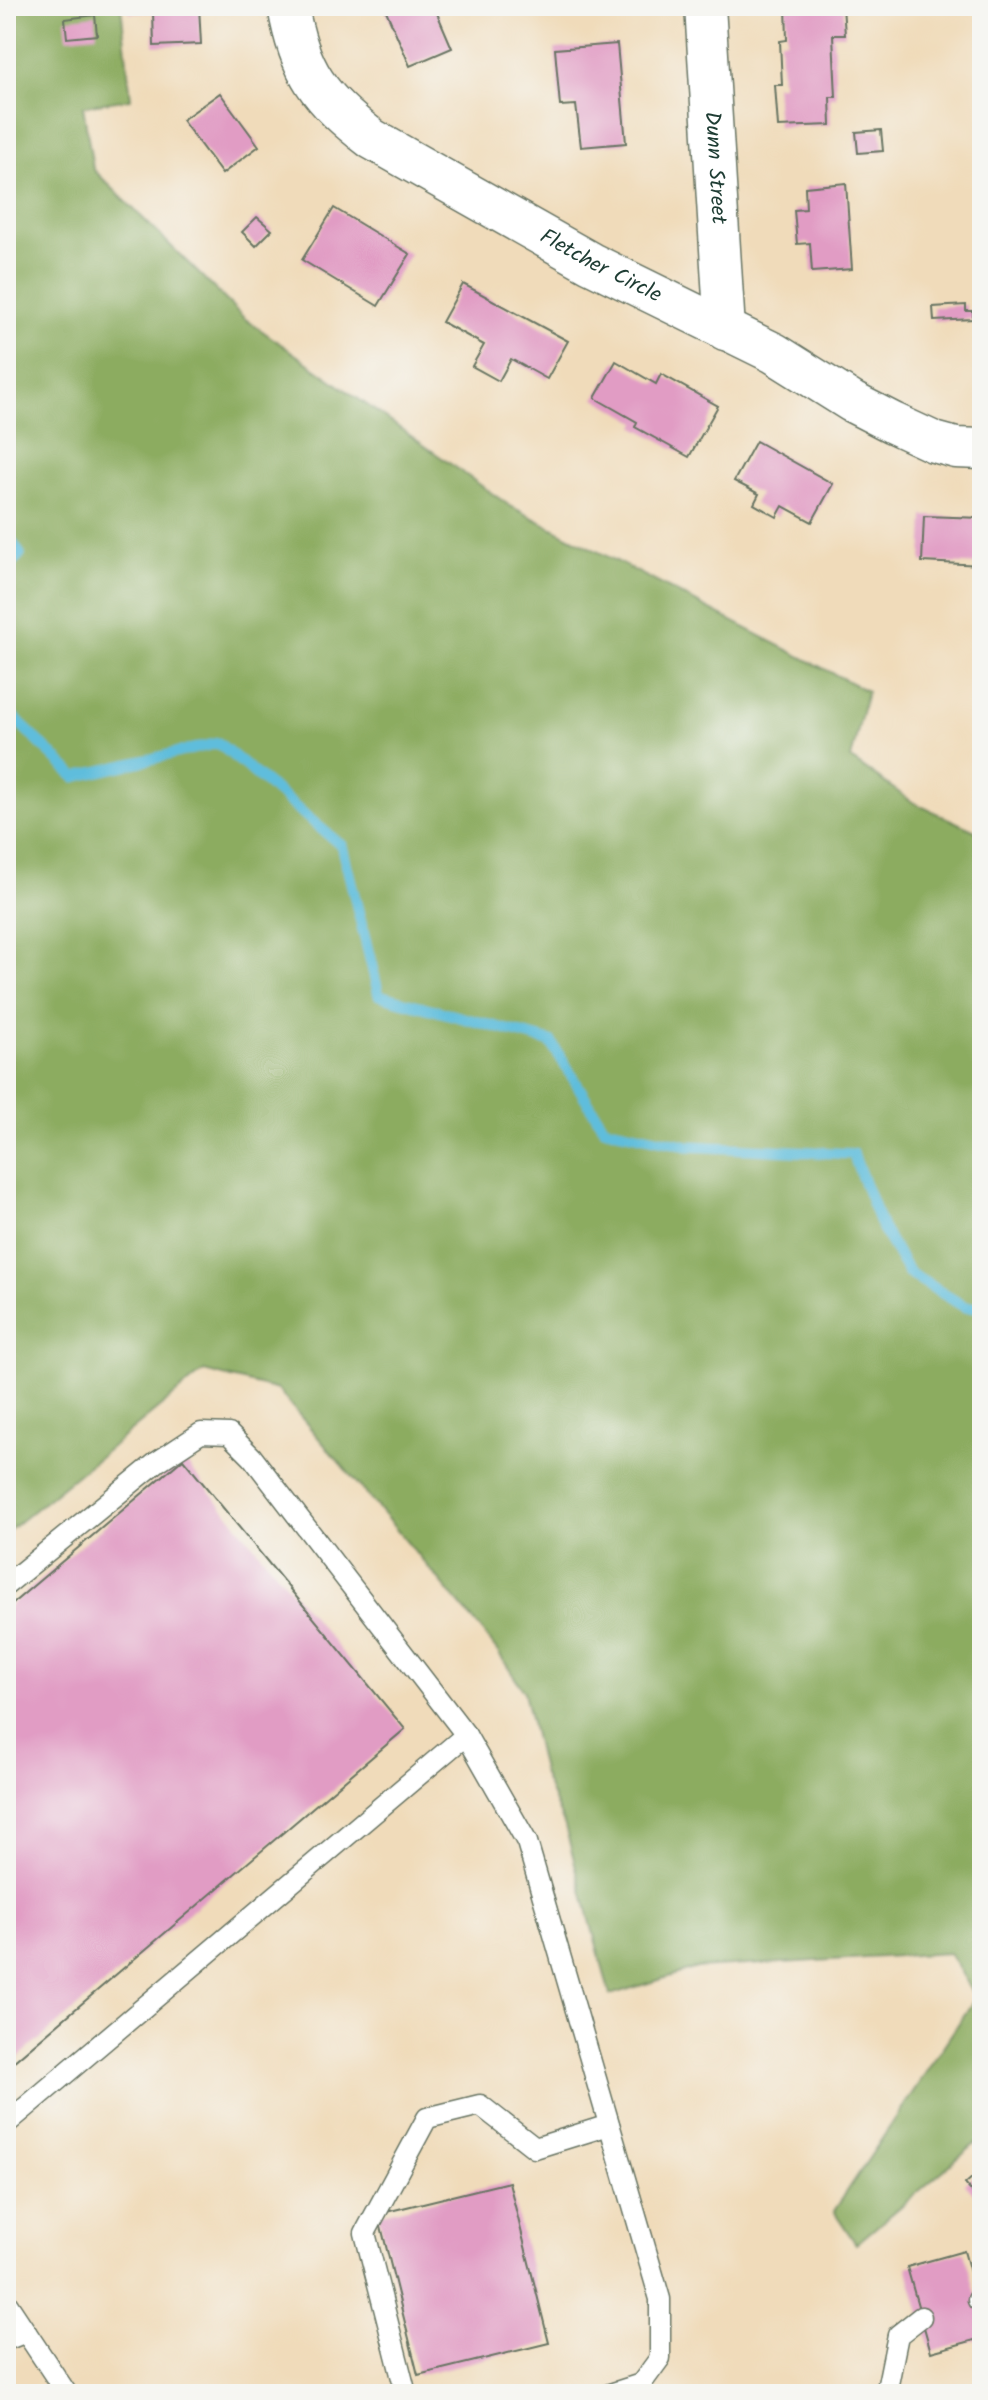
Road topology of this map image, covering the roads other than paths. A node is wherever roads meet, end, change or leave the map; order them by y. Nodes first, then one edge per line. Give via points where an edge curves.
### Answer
1 (288, 6) edge
2 (705, 6) edge
3 (725, 330) junction
4 (982, 449) edge
5 (6, 1585) edge
6 (466, 1735) junction
7 (6, 2124) edge
8 (609, 2125) junction
9 (6, 2302) edge
10 (921, 2317) dead end
11 (26, 2332) junction
12 (6, 2340) edge
13 (67, 2394) edge
14 (406, 2394) edge
15 (610, 2394) edge
16 (886, 2394) edge

1 - 3 street, Fletcher Circle via 312,80 342,116 372,139 591,263
2 - 3 street, Dunn Street
3 - 4 street, Fletcher Circle via 924,438
5 - 6 lane via 157,1462 201,1433 229,1434
6 - 7 lane
6 - 8 lane via 527,1842
8 - 14 lane via 535,2148 480,2105 427,2118 365,2233
8 - 15 lane via 660,2299 660,2358 641,2384
9 - 11 lane
10 - 16 lane via 898,2335
11 - 12 lane
11 - 13 lane

